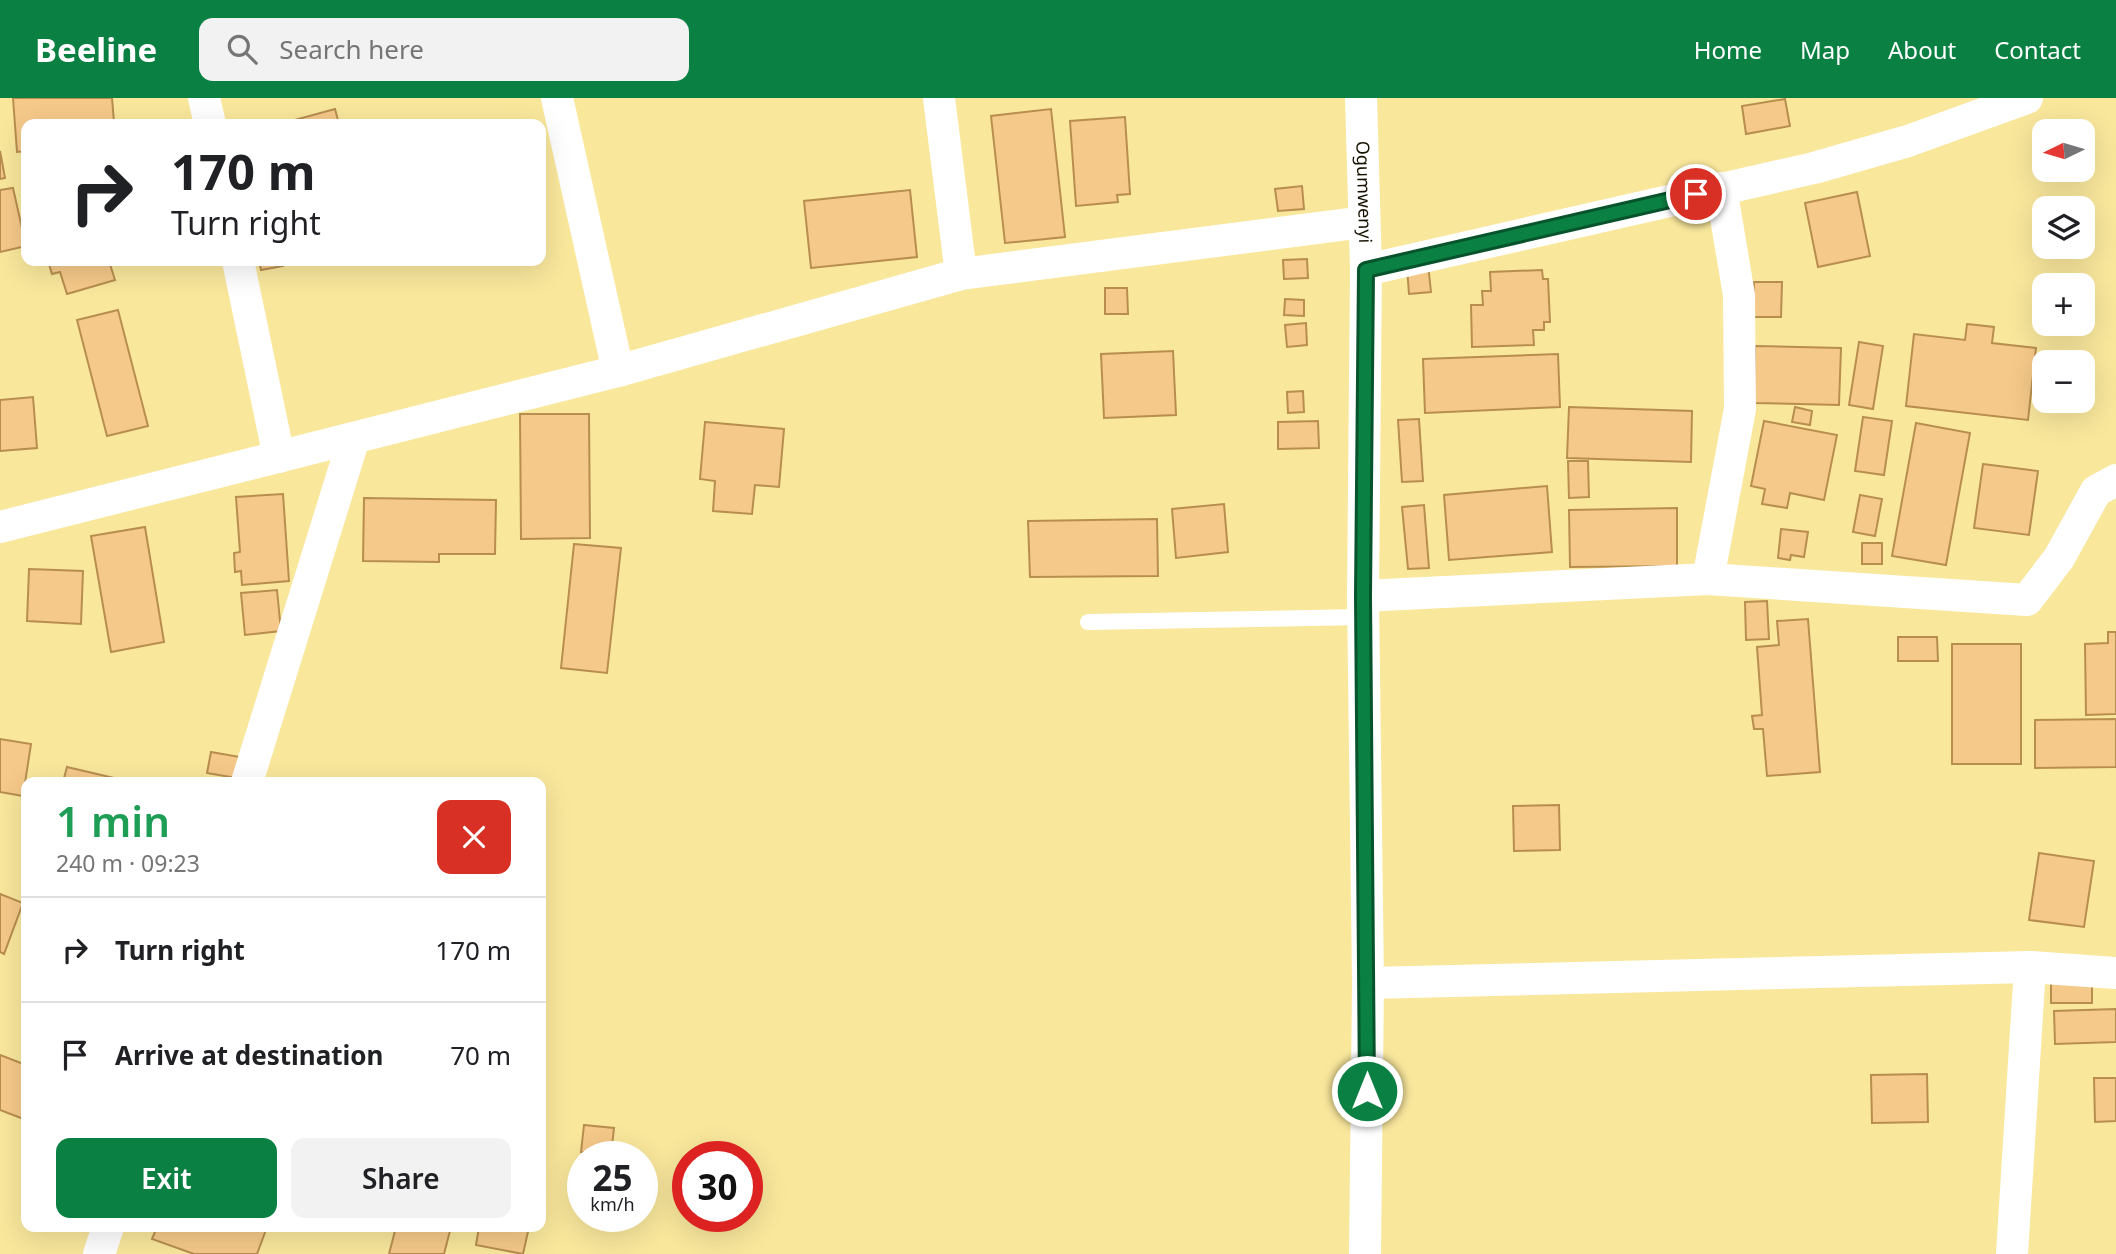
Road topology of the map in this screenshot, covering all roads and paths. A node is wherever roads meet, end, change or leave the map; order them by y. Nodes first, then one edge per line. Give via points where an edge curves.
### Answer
1 (204, 98) edge
2 (557, 98) edge
3 (939, 98) edge
4 (1361, 98) edge
5 (2027, 98) edge
6 (209, 119) edge
7 (1721, 188) junction
8 (1364, 222) junction
9 (239, 266) edge
10 (1366, 270) junction
11 (961, 274) junction
12 (618, 371) junction
13 (354, 438) junction
14 (279, 457) junction
15 (2116, 480) edge
16 (0, 527) edge
17 (1708, 579) junction
18 (1363, 607) junction
19 (1087, 622) dead end
20 (249, 777) edge
21 (2030, 967) junction
22 (2116, 973) edge
23 (1368, 983) junction
24 (106, 1232) edge
25 (99, 1254) edge
26 (1365, 1254) edge
27 (2012, 1254) edge

1 - 6 street
2 - 12 street
3 - 11 street
4 - 8 street, Ogumwenyi
5 - 7 street via 1896,144
7 - 10 street
7 - 17 street via 1739,295 1740,409
8 - 10 street, Ogumwenyi
8 - 11 street
9 - 14 street
10 - 18 street, Ogumwenyi
11 - 12 street
12 - 13 street
13 - 14 street
13 - 20 street
14 - 16 street
15 - 17 street via 2096,491 2059,558 2027,600
17 - 18 street
18 - 19 lane
18 - 23 street, Ogumwenyi
21 - 22 street
21 - 23 street
21 - 27 street
23 - 26 street, Ogumwenyi
24 - 25 street

